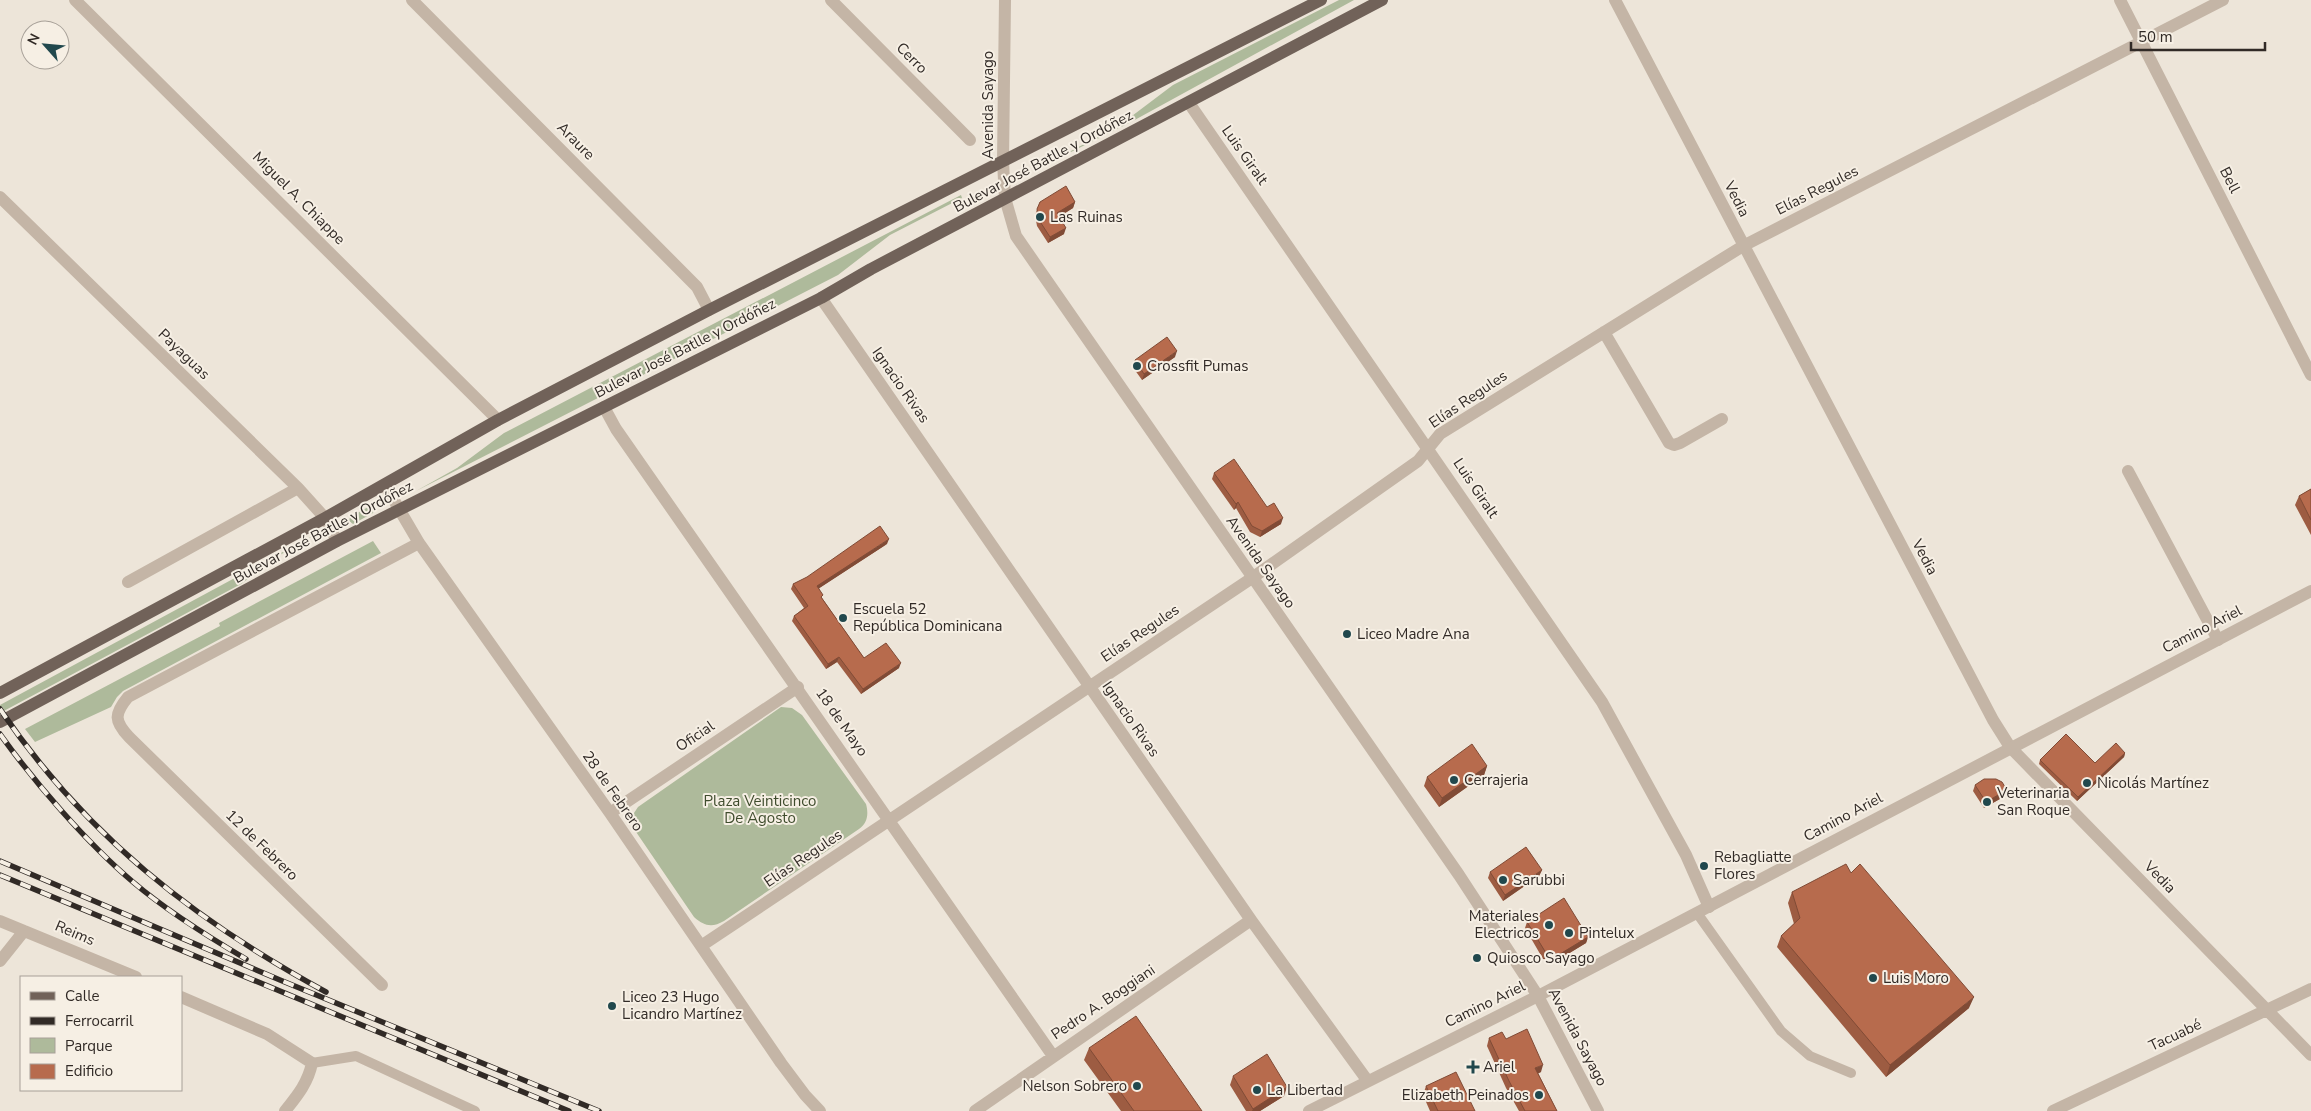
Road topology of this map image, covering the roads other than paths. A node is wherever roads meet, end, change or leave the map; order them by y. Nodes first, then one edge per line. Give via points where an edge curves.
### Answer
1 (75, 0) edge
2 (412, 0) edge
3 (831, 0) edge
4 (1005, 0) edge
5 (1321, 0) edge
6 (1382, 0) edge
7 (1615, 0) edge
8 (2120, 0) edge
9 (2223, 0) edge
10 (2141, 42) junction
11 (1189, 102) junction
12 (970, 140) dead end
13 (1003, 162) junction
14 (0, 197) edge
15 (1005, 198) junction
16 (1743, 246) junction
17 (821, 298) junction
18 (709, 310) junction
19 (1604, 332) junction
20 (2311, 375) edge
21 (604, 407) junction
22 (1722, 419) dead end
23 (498, 420) junction
24 (1428, 448) junction
25 (2128, 471) dead end
26 (385, 485) junction
27 (298, 488) junction
28 (399, 510) junction
29 (325, 518) junction
30 (337, 541) junction
31 (419, 543) junction
32 (1252, 578) junction
33 (128, 582) dead end
34 (2311, 591) edge
35 (2218, 640) junction
36 (798, 687) junction
37 (1089, 687) junction
38 (0, 693) edge
39 (0, 722) edge
40 (2010, 747) junction
41 (610, 813) junction
42 (890, 819) junction
43 (1710, 907) junction
44 (1697, 913) junction
45 (1250, 920) junction
46 (0, 921) edge
47 (24, 931) junction
48 (701, 946) junction
49 (0, 961) edge
50 (134, 976) edge
51 (382, 985) dead end
52 (2311, 989) edge
53 (1538, 996) junction
54 (182, 997) edge
55 (2267, 1010) junction
56 (2311, 1055) edge
57 (1053, 1056) junction
58 (312, 1063) junction
59 (1851, 1073) dead end
60 (1367, 1080) junction
61 (285, 1111) edge
62 (475, 1111) edge
63 (820, 1111) edge
64 (975, 1111) edge
65 (1309, 1111) edge
66 (1598, 1111) edge
67 (2053, 1111) edge

1 - 23 street, Miguel A. Chiappe
2 - 18 street, Araure via 697,287
3 - 12 street, Cerro
4 - 13 street, Avenida Sayago
5 - 13 main road, Bulevar José Batlle y Ordóñez
6 - 11 main road, Bulevar José Batlle y Ordóñez
7 - 16 street, Vedia
8 - 10 street, Bell
9 - 10 street, Elías Regules
10 - 16 street, Elías Regules
10 - 20 street, Bell
11 - 15 main road, Bulevar José Batlle y Ordóñez
11 - 24 street, Luis Giralt
13 - 15 street, Avenida Sayago
13 - 18 main road, Bulevar José Batlle y Ordóñez
14 - 27 street, Payaguas
15 - 17 main road, Bulevar José Batlle y Ordóñez
15 - 32 street, Avenida Sayago via 1016,236
16 - 19 street, Elías Regules
16 - 40 street, Vedia
17 - 21 main road, Bulevar José Batlle y Ordóñez
17 - 37 street, Ignacio Rivas
18 - 23 main road, Bulevar José Batlle y Ordóñez
19 - 22 street via 1669,443 1680,443
19 - 24 street, Elías Regules via 1440,434
21 - 28 main road, Bulevar José Batlle y Ordóñez
21 - 36 street, 18 de Mayo
23 - 26 main road, Bulevar José Batlle y Ordóñez
24 - 32 street, Elías Regules via 1418,461
24 - 43 street, Luis Giralt via 1602,702 1686,855
25 - 35 street
26 - 28 street, 28 de Febrero
26 - 29 main road, Bulevar José Batlle y Ordóñez
27 - 29 street, Payaguas
27 - 33 street
28 - 30 main road, Bulevar José Batlle y Ordóñez
28 - 31 street, 28 de Febrero
29 - 30 street, Payaguas
29 - 38 main road, Bulevar José Batlle y Ordóñez
30 - 39 main road, Bulevar José Batlle y Ordóñez
31 - 41 street, 28 de Febrero
31 - 51 street, 12 de Febrero via 128,697 117,714 119,727
32 - 37 street, Elías Regules
32 - 53 street, Avenida Sayago via 1459,875
34 - 35 street, Camino Ariel
35 - 40 street, Camino Ariel
36 - 41 street, Oficial
36 - 42 street, 18 de Mayo
37 - 42 street, Elías Regules
37 - 45 street, Ignacio Rivas
40 - 43 street, Camino Ariel
40 - 55 street, Vedia
41 - 48 street, 28 de Febrero
42 - 48 street, Elías Regules
42 - 57 street, 18 de Mayo
43 - 44 street, Camino Ariel
44 - 53 street, Camino Ariel
44 - 59 lane via 1781,1031 1810,1056
45 - 57 street, Pedro A. Boggiani
45 - 60 street, Ignacio Rivas
46 - 47 street, Reims
47 - 49 street
47 - 50 street, Reims
48 - 63 street, 28 de Febrero via 781,1064
52 - 55 street, Tacuabé
53 - 60 street, Camino Ariel
53 - 66 street, Avenida Sayago
54 - 58 street via 267,1034
55 - 56 street, Vedia
55 - 67 street, Tacuabé
57 - 64 street, Pedro A. Boggiani
58 - 61 street via 303,1089
58 - 62 lane via 356,1056
60 - 65 street, Camino Ariel

